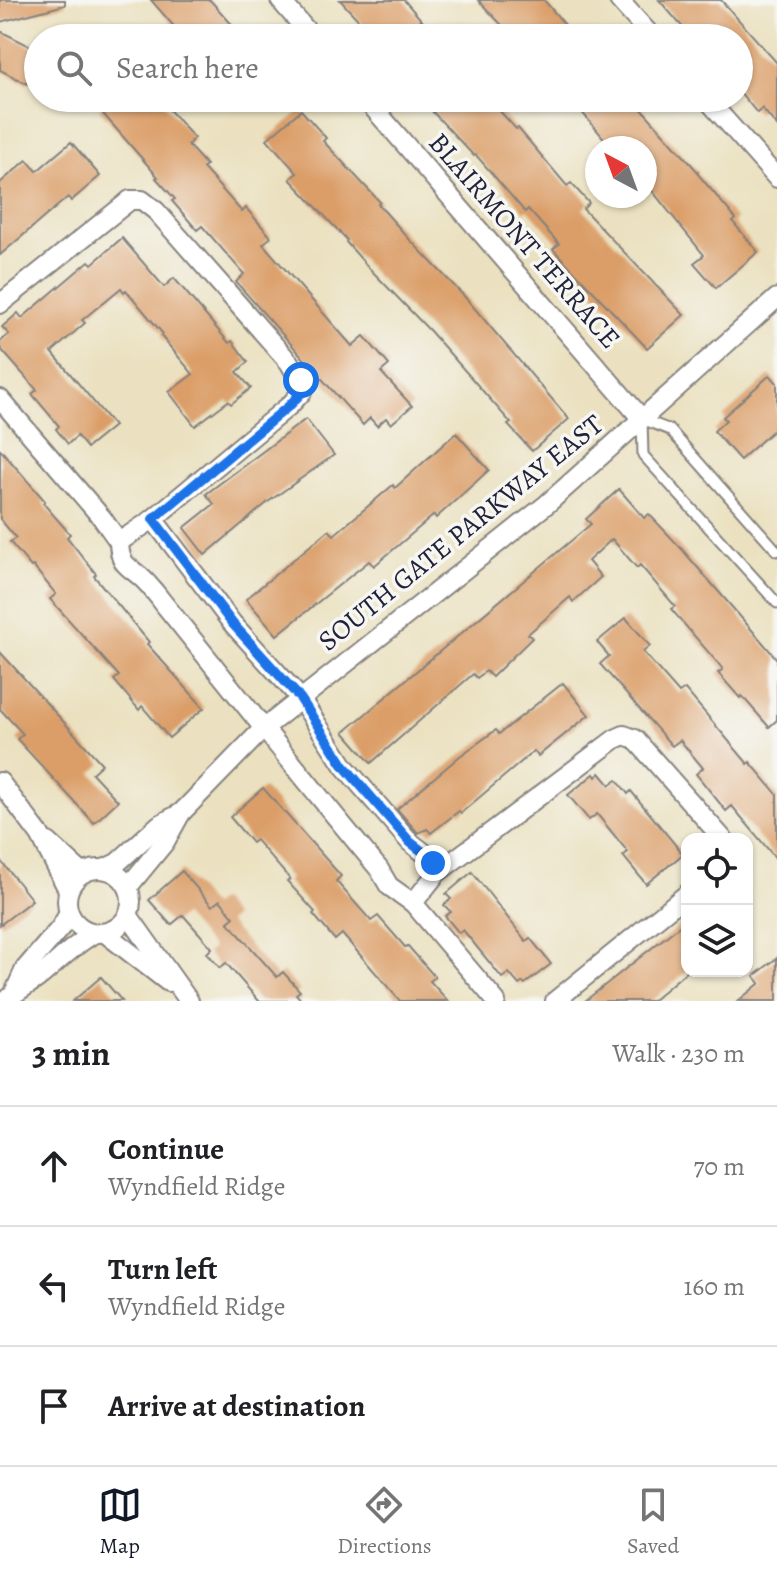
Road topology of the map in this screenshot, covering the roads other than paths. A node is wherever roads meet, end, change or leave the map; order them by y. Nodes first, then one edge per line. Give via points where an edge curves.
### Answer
1 (280, 0) edge
2 (619, 0) edge
3 (301, 24) edge
4 (640, 24) edge
5 (377, 112) edge
6 (718, 112) edge
7 (777, 178) edge
8 (777, 298) edge
9 (0, 304) edge
10 (0, 399) edge
11 (642, 419) junction
12 (153, 519) junction
13 (119, 542) junction
14 (777, 551) edge
15 (777, 602) edge
16 (300, 698) junction
17 (263, 729) junction
18 (0, 782) edge
19 (181, 813) junction
20 (718, 833) edge
21 (40, 835) junction
22 (104, 869) junction
23 (82, 873) junction
24 (437, 873) junction
25 (128, 887) junction
26 (68, 890) junction
27 (681, 899) edge
28 (413, 903) junction
29 (69, 913) junction
30 (128, 915) junction
31 (100, 933) junction
32 (11, 996) edge
33 (186, 997) edge
34 (496, 1001) edge
35 (555, 1001) edge

1 - 3 street
2 - 4 street
5 - 11 street, BLAIRMONT TERRACE
6 - 7 street
8 - 11 street, SOUTH GATE PARKWAY EAST
9 - 12 street via 130,200 142,200 297,373 302,392 290,405
10 - 13 street
11 - 14 lane via 670,430
11 - 15 lane via 643,455
11 - 16 street, SOUTH GATE PARKWAY EAST via 547,504
12 - 13 street
12 - 16 street via 232,623
13 - 17 street via 125,566 162,601
16 - 17 street, SOUTH GATE PARKWAY EAST
16 - 24 street via 344,766 427,855
17 - 19 street, SOUTH GATE PARKWAY EAST
17 - 28 street via 389,886
18 - 21 street
19 - 22 street, SOUTH GATE PARKWAY EAST
19 - 25 street, SOUTH GATE PARKWAY EAST
20 - 24 street via 635,739 624,735
21 - 23 street
21 - 26 street
22 - 23 street
22 - 25 street
23 - 26 street
24 - 28 street
25 - 30 street
26 - 29 street
27 - 35 street
28 - 34 street
29 - 31 street via 84,930
29 - 32 street
30 - 31 street via 116,929
30 - 33 street
31 - 32 street via 78,942
31 - 33 street

